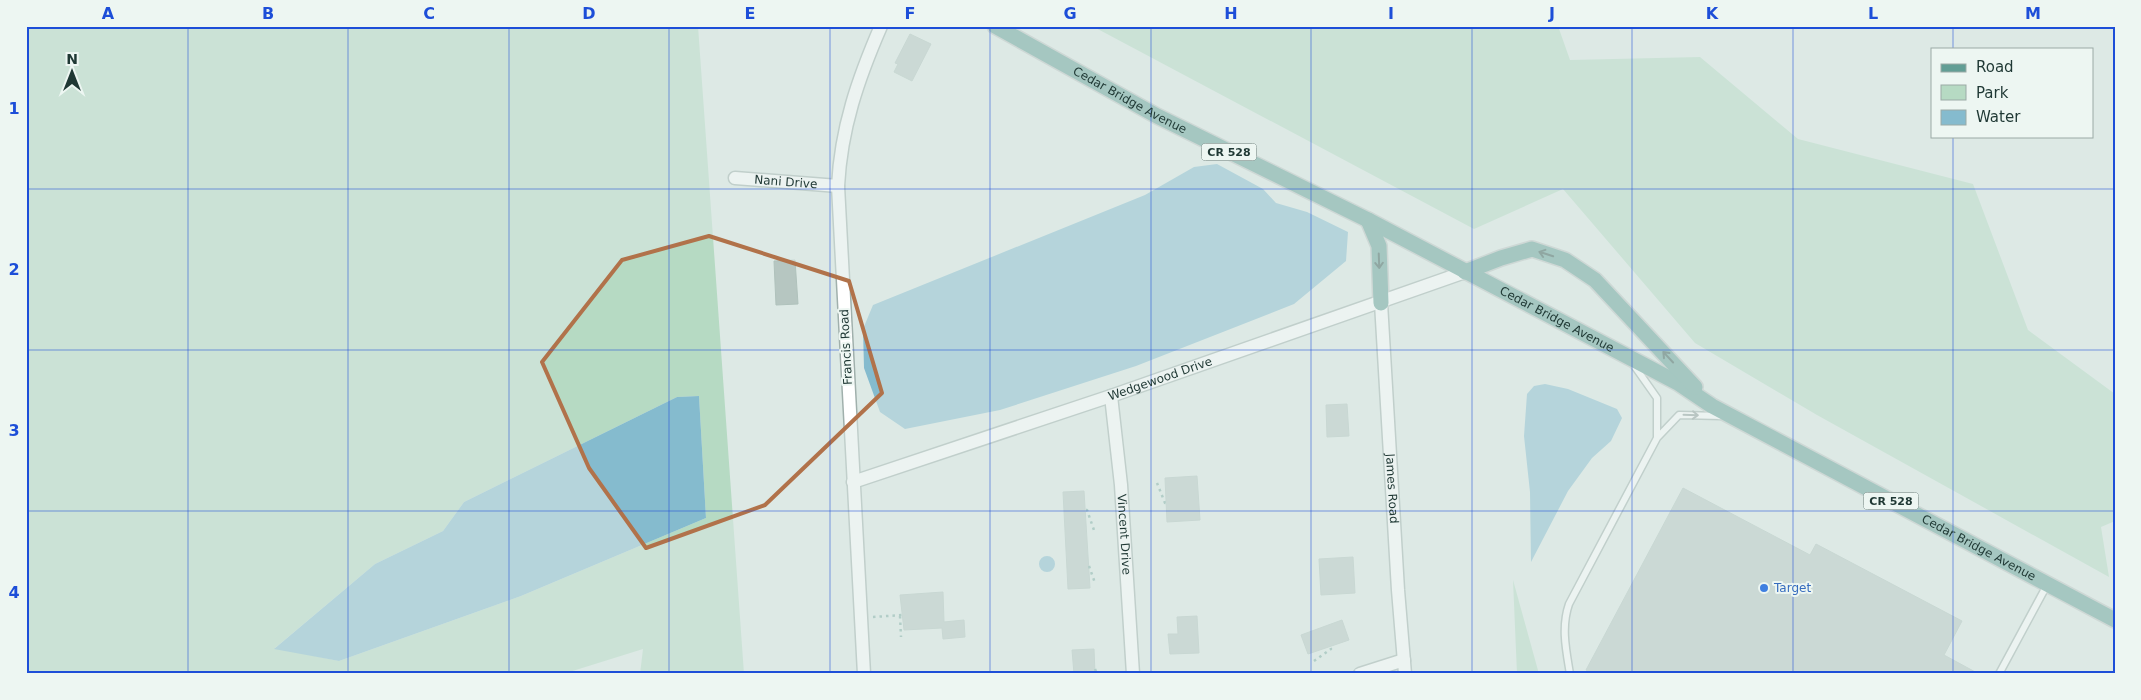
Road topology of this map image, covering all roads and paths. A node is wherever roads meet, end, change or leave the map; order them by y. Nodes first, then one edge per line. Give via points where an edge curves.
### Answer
1 (881, 26) edge
2 (995, 26) edge
3 (735, 178) dead end
4 (838, 186) junction
5 (1368, 220) junction
6 (1465, 272) junction
7 (1381, 303) junction
8 (1627, 356) junction
9 (1111, 396) junction
10 (1712, 406) junction
11 (1735, 417) junction
12 (1657, 438) junction
13 (853, 482) junction
14 (1157, 483) dead end
15 (1166, 503) dead end
16 (1086, 510) dead end
17 (1094, 533) dead end
18 (1089, 566) dead end
19 (1095, 584) dead end
20 (2047, 585) junction
21 (861, 618) junction
22 (2115, 620) edge
23 (901, 637) dead end
24 (1330, 647) dead end
25 (1404, 660) junction
26 (1314, 661) dead end
27 (1095, 669) dead end
28 (864, 674) edge
29 (1097, 674) edge
30 (1133, 674) edge
31 (1360, 674) edge
32 (1405, 674) edge
33 (1570, 674) edge
34 (2000, 674) edge

1 - 4 street, Francis Road via 846,122
2 - 5 main road, Cedar Bridge Avenue / CR 528 via 1156,116
3 - 4 street, Nani Drive
4 - 13 street, Francis Road
5 - 6 main road, Cedar Bridge Avenue / CR 528
5 -> 7 main road via 1379,246
6 - 7 street, Wedgewood Drive
6 - 8 main road, Cedar Bridge Avenue / CR 528
10 -> 6 main road via 1595,280 1565,260 1532,249
7 - 9 street, Wedgewood Drive
7 - 25 street, James Road
8 - 10 main road, Cedar Bridge Avenue / CR 528 via 1678,383
8 - 12 lane via 1657,398
9 - 13 street, Wedgewood Drive
9 - 30 street, Vincent Drive via 1121,485
10 - 11 main road, Cedar Bridge Avenue / CR 528
12 -> 11 lane via 1678,415
11 - 20 main road, Cedar Bridge Avenue / CR 528
12 - 33 lane via 1564,617
13 - 21 street, Francis Road
14 - 15 path
16 - 17 path
18 - 19 path
20 - 22 main road, Cedar Bridge Avenue / CR 528
20 - 34 lane
21 - 23 path via 901,616
21 - 28 street, Francis Road
24 - 26 path
25 - 31 street
25 - 32 street, James Road
27 - 29 path

